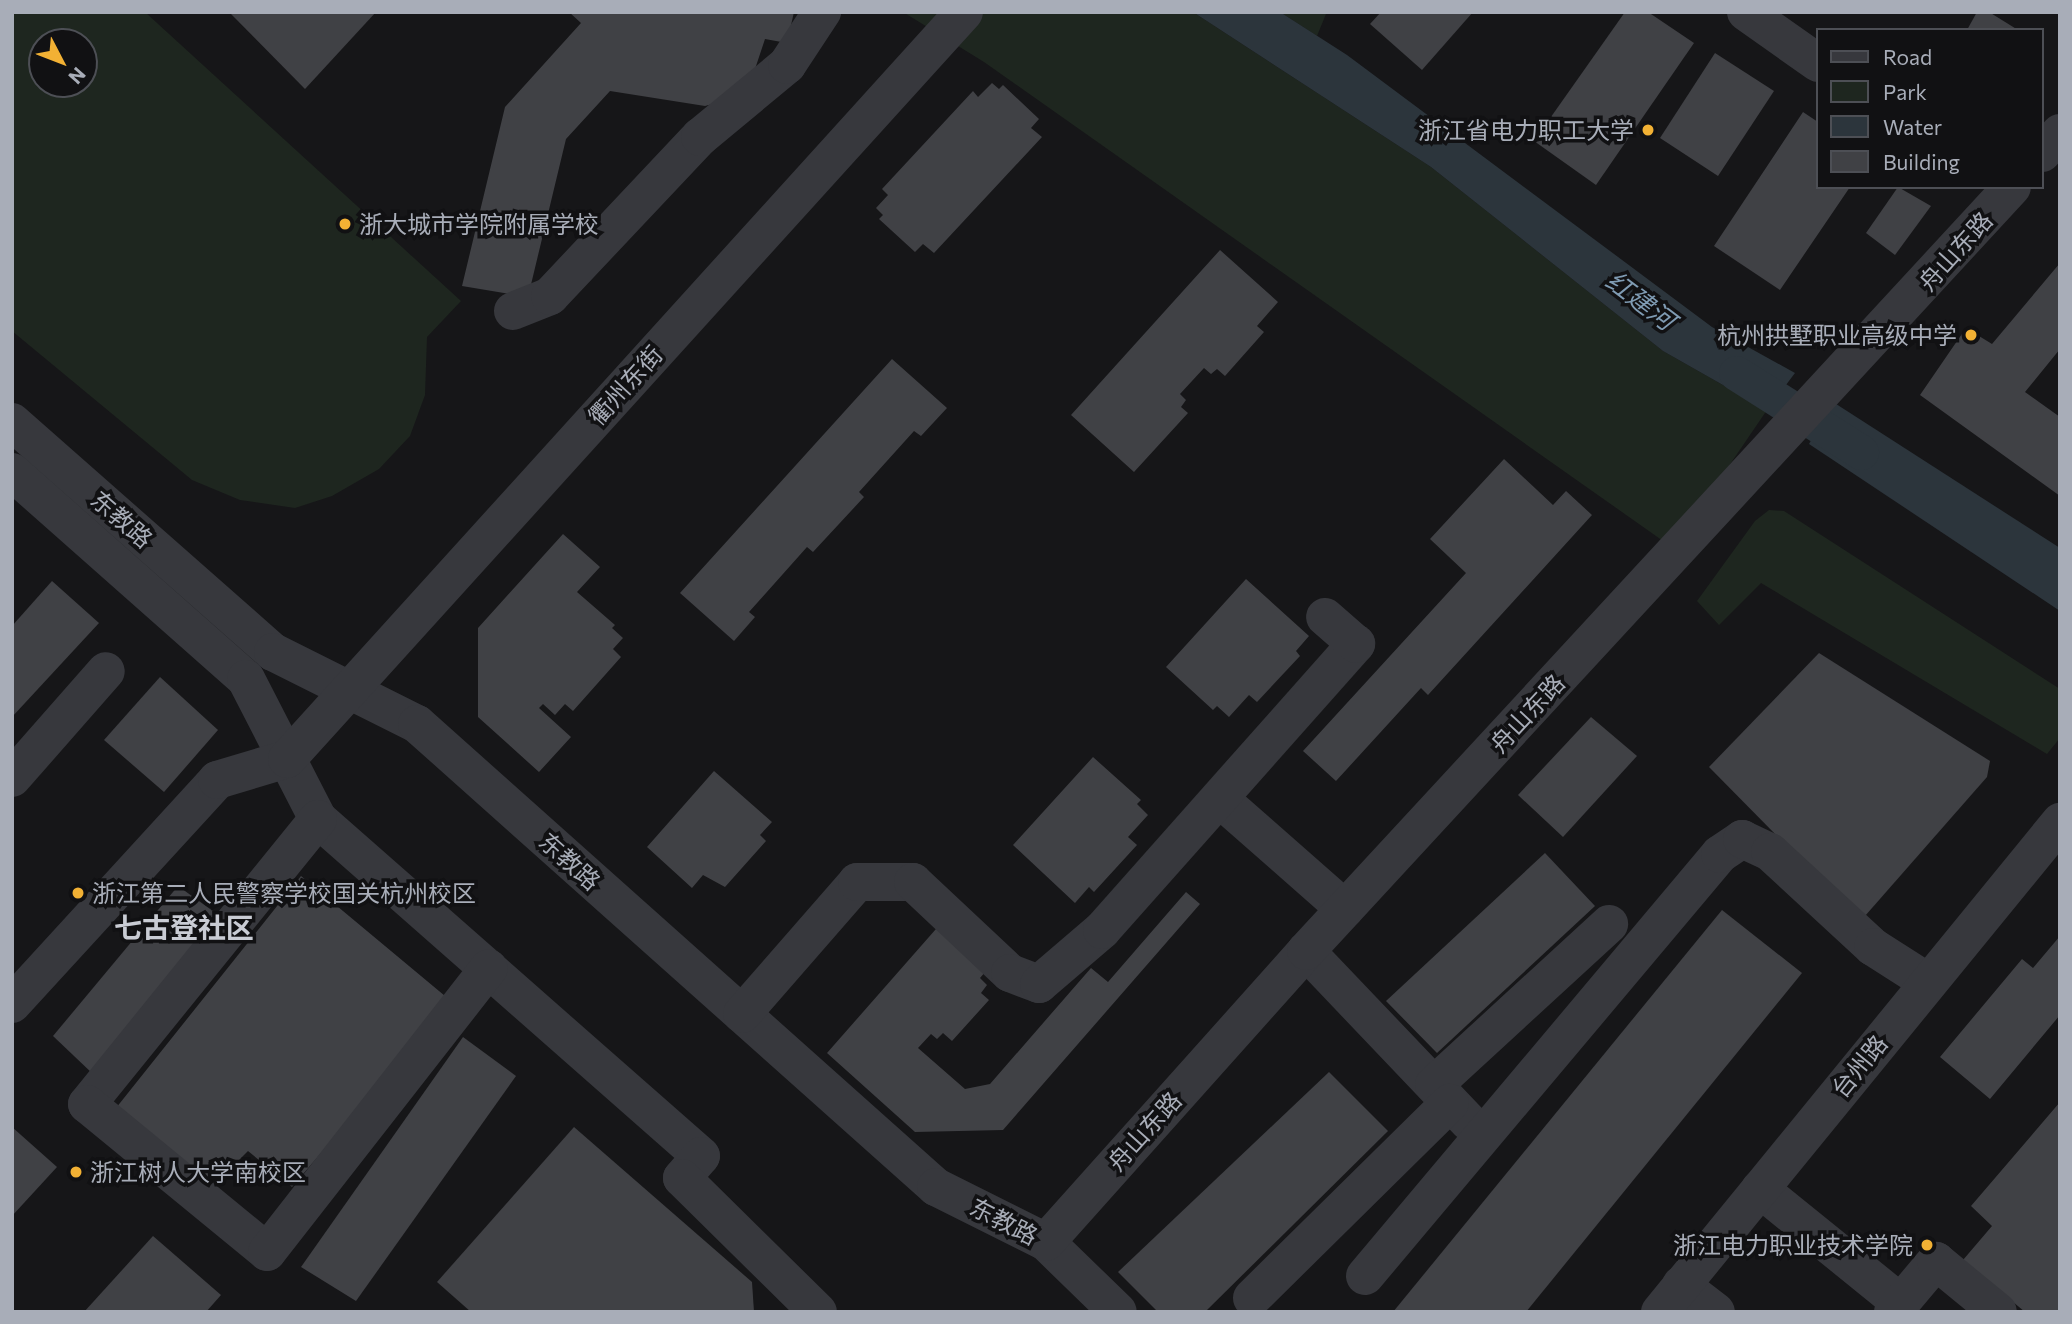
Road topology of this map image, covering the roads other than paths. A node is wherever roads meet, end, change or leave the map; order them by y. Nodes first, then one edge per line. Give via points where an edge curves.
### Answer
1 (822, 12) edge
2 (964, 12) edge
3 (1746, 12) edge
4 (1816, 61) edge
5 (2060, 133) edge
6 (2044, 151) edge
7 (2005, 189) edge
8 (513, 311) dead end
9 (12, 422) edge
10 (12, 472) edge
11 (1325, 617) dead end
12 (106, 671) dead end
13 (349, 690) junction
14 (287, 759) junction
15 (12, 778) edge
16 (1221, 800) junction
17 (318, 819) junction
18 (2060, 822) edge
19 (1345, 909) junction
20 (1609, 924) dead end
21 (1306, 951) junction
22 (489, 968) junction
23 (1928, 982) junction
24 (18, 985) edge
25 (742, 1014) junction
26 (1442, 1094) junction
27 (1482, 1136) junction
28 (1760, 1189) junction
29 (1046, 1241) junction
30 (1365, 1276) dead end
31 (1252, 1298) dead end
32 (1671, 1298) edge
33 (1897, 1307) edge
34 (818, 1312) edge
35 (1118, 1312) edge
36 (1716, 1312) edge
37 (1997, 1312) edge

1 - 8 street via 787,65 700,137 550,296
2 - 13 street, 衢州东街
3 - 4 street
5 - 6 street
7 - 19 street, 舟山东路 via 1881,334
9 - 13 street, 东教路 via 273,652
10 - 14 street, 东教路 via 246,679
11 - 16 street via 1356,644
12 - 15 street
13 - 14 street, 衢州东街
13 - 25 street, 东教路 via 417,723
14 - 17 street, 东教路
14 - 24 street via 217,780
16 - 19 street
16 - 25 street via 1102,930 1039,984 1010,973 913,881 857,882
17 - 22 street, 东教路
17 - 22 street via 88,1104 267,1252
18 - 23 street, 台州路
19 - 21 street, 舟山东路
20 - 26 street
21 - 26 street
21 - 29 street, 舟山东路
22 - 34 street, 东教路 via 701,1156 682,1178
23 - 27 street via 1873,947 1770,852 1742,839 1720,854
23 - 28 street, 台州路
25 - 29 street, 东教路 via 936,1187
26 - 27 street
26 - 31 street
27 - 30 street
28 - 32 street, 台州路
28 - 33 street
29 - 35 street, 东教路
32 - 36 street
33 - 37 street via 1936,1261

